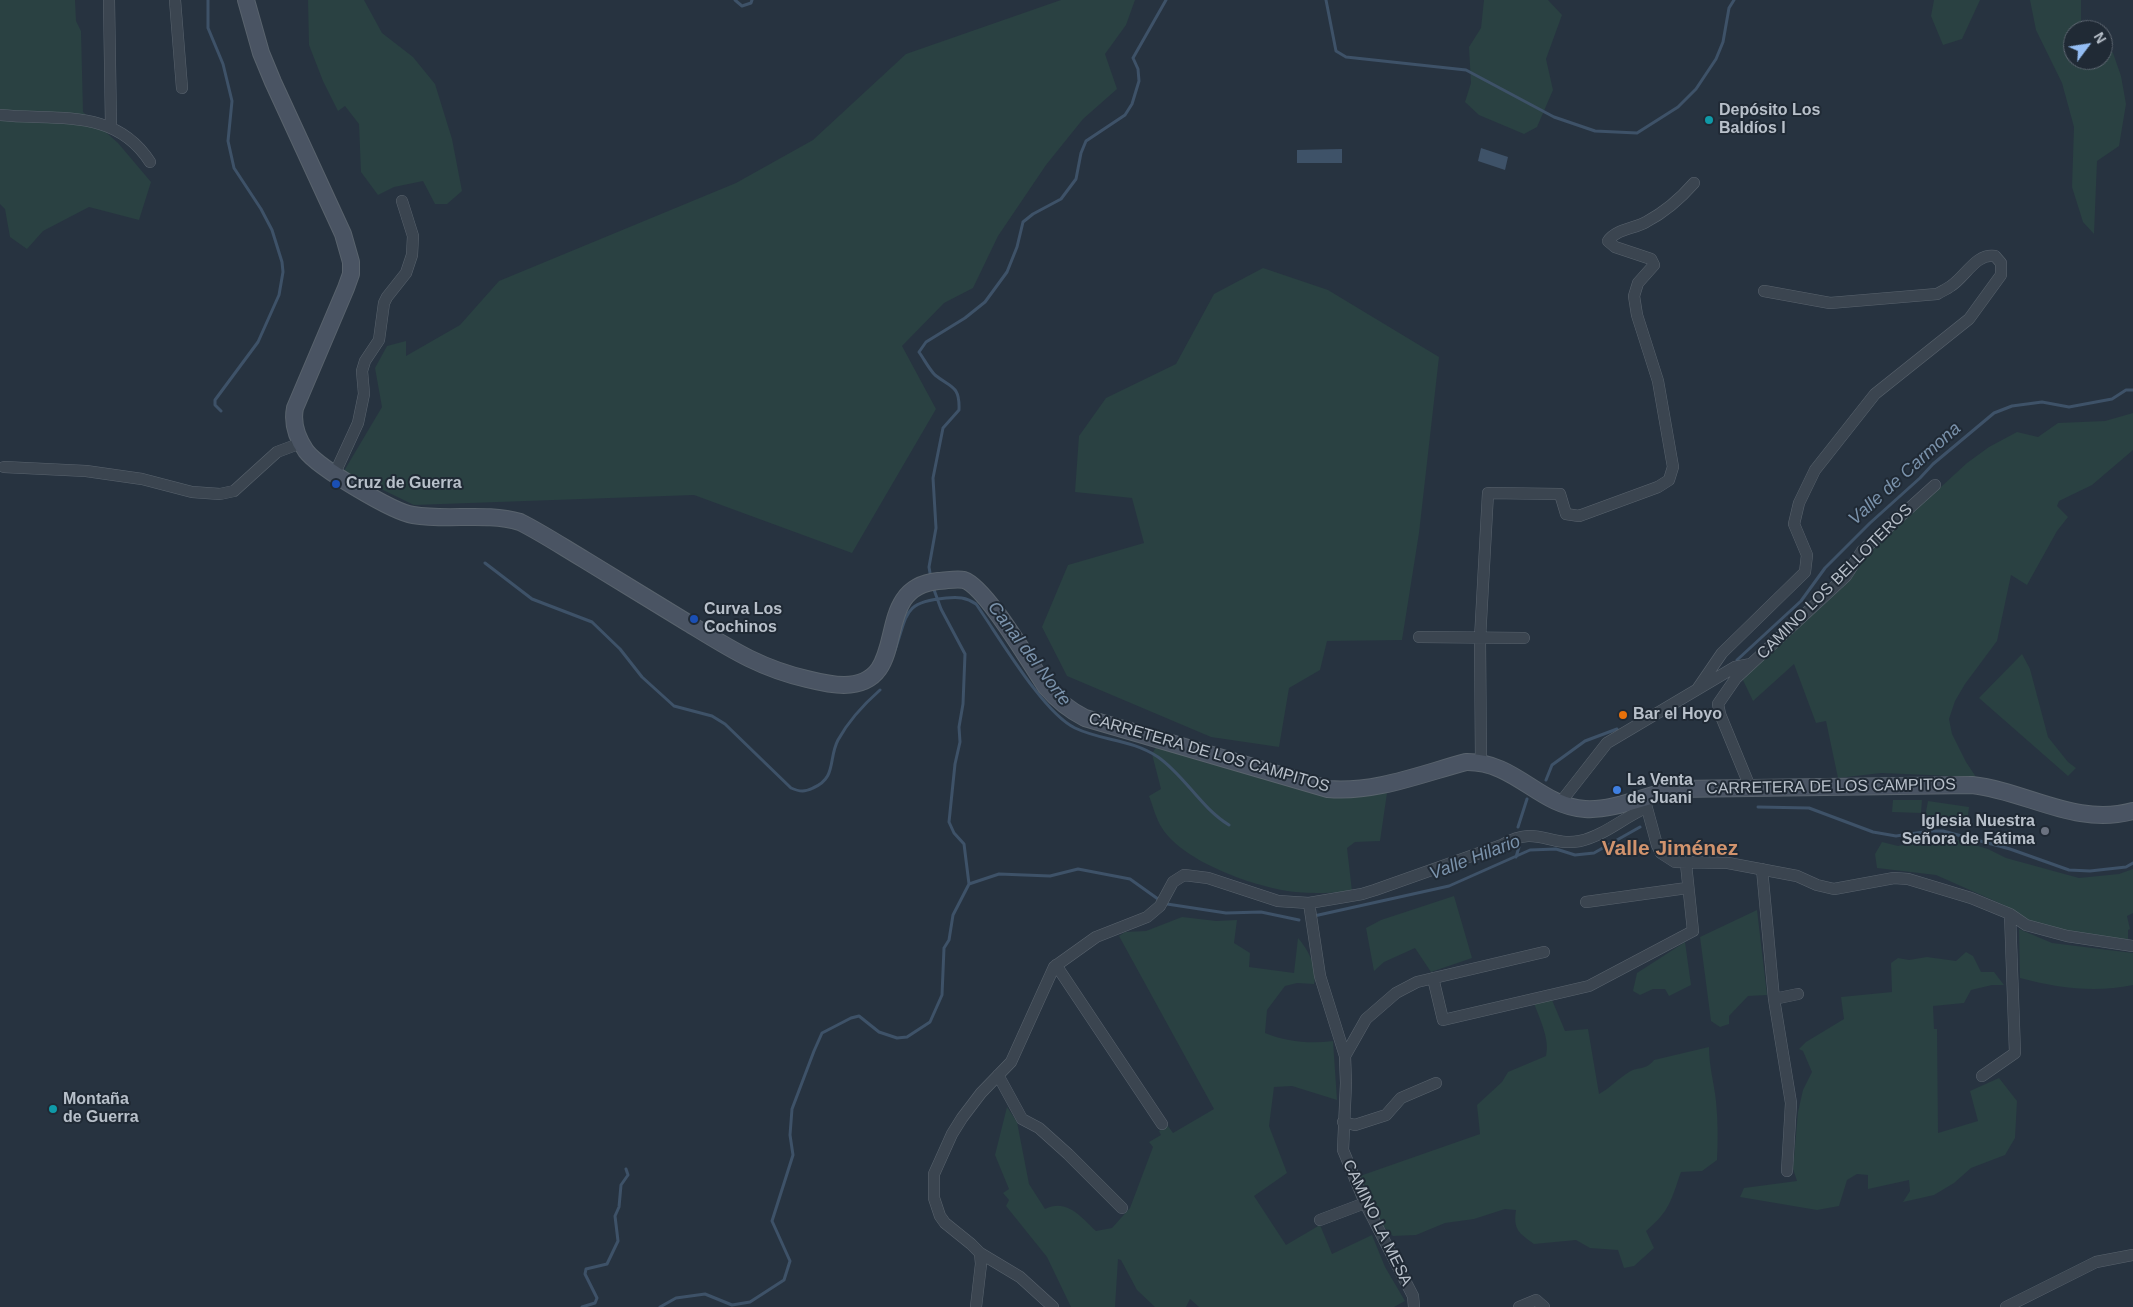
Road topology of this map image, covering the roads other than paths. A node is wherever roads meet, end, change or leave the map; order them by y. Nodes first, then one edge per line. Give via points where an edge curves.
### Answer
1 (109, 0) edge
2 (175, 0) edge
3 (246, 0) edge
4 (182, 88) dead end
5 (0, 115) edge
6 (111, 126) junction
7 (150, 162) dead end
8 (1694, 183) dead end
9 (402, 201) dead end
10 (1764, 291) dead end
11 (301, 443) junction
12 (4, 467) dead end
13 (334, 473) junction
14 (1935, 484) dead end
15 (1419, 637) dead end
16 (1524, 638) dead end
17 (1480, 639) junction
18 (1753, 663) junction
19 (1698, 688) junction
20 (1481, 762) junction
21 (1750, 787) junction
22 (1645, 802) junction
23 (1560, 803) junction
24 (2133, 811) edge
25 (1686, 864) junction
26 (1762, 869) junction
27 (1688, 888) junction
28 (1586, 902) dead end
29 (1309, 903) junction
30 (2010, 914) junction
31 (2133, 946) edge
32 (1544, 952) dead end
33 (1056, 964) junction
34 (1433, 978) junction
35 (1798, 994) dead end
36 (1774, 999) junction
37 (1345, 1056) junction
38 (998, 1075) junction
39 (1982, 1076) dead end
40 (1436, 1083) dead end
41 (1343, 1122) junction
42 (1162, 1124) dead end
43 (1787, 1171) dead end
44 (1365, 1203) junction
45 (1122, 1208) dead end
46 (1320, 1220) dead end
47 (980, 1254) junction
48 (2133, 1255) edge
49 (976, 1307) edge
50 (1053, 1307) edge
51 (1414, 1307) edge
52 (1518, 1307) edge
53 (1544, 1307) edge
54 (2006, 1307) edge

1 - 6 street
2 - 4 street
3 - 11 main road, CARRETERA DE LOS CAMPITOS via 270,75 335,216 351,262 346,288 295,408 295,425
5 - 6 street via 72,118
6 - 7 street via 136,144
8 - 17 street via 1679,201 1646,223 1612,235 1608,241 1614,248 1651,258 1654,265 1638,283 1634,296 1658,381 1673,467 1669,480 1579,516 1566,514 1560,494 1488,493
9 - 13 street via 413,236 412,255 406,273 384,303 379,340 365,361 364,394 358,423
10 - 19 street via 1830,303 1937,294 1952,286 1980,258 1995,256 2001,263 2001,275 1969,319 1875,394 1815,470 1799,502 1794,524 1806,555 1805,572 1722,653
11 - 12 street via 277,452 234,491 220,494 192,492 135,478 86,471
11 - 13 main road, CARRETERA DE LOS CAMPITOS via 311,456
13 - 20 main road, CARRETERA DE LOS CAMPITOS via 399,511 412,515 493,517 520,522 745,658 823,683 850,684 873,675 885,658 895,619 910,590 924,582 959,579 982,592 1046,687 1058,700 1085,718 1328,790 1370,788 1466,762
14 - 18 street, CAMINO LOS BELLOTEROS via 1862,551 1846,576
15 - 17 street
16 - 17 street
17 - 20 street
18 - 19 street via 1735,666
18 - 21 street, CAMINO LOS BELLOTEROS via 1736,678 1718,704
19 - 23 street via 1607,743
20 - 23 main road, CARRETERA DE LOS CAMPITOS via 1506,770
21 - 22 main road, CARRETERA DE LOS CAMPITOS via 1678,789
21 - 24 main road, CARRETERA DE LOS CAMPITOS via 1972,785 1989,787 2070,812 2109,816
22 - 23 main road, CARRETERA DE LOS CAMPITOS via 1584,809
22 - 25 street via 1661,853 1675,862
22 - 29 street via 1630,815 1586,839 1518,836 1502,845 1375,890
25 - 26 street via 1728,863
25 - 27 street
26 - 30 street via 1797,876 1828,889 1894,878 1908,879
26 - 36 street
27 - 28 street
27 - 34 street via 1693,931 1589,986 1443,1020
29 - 33 street via 1278,901 1208,878 1184,875 1173,882 1160,906 1147,917 1096,937
29 - 37 street, CAMINO LA MESA via 1320,976
30 - 31 street via 2026,925 2067,936
30 - 39 street via 2015,1053
32 - 34 street
33 - 38 street via 1011,1062
33 - 42 street
34 - 37 street via 1396,993 1366,1019
35 - 36 street
36 - 43 street via 1790,1103
37 - 41 street, CAMINO LA MESA
38 - 45 street via 1022,1119 1039,1128
38 - 47 street via 962,1118 943,1151 932,1181 940,1216
40 - 41 street via 1401,1098 1386,1115 1355,1125
41 - 44 street, CAMINO LA MESA via 1343,1150
44 - 46 street
44 - 51 street, CAMINO LA MESA via 1412,1296
47 - 49 street
47 - 50 street via 1020,1277
48 - 54 street via 2096,1262
52 - 53 street via 1536,1300

